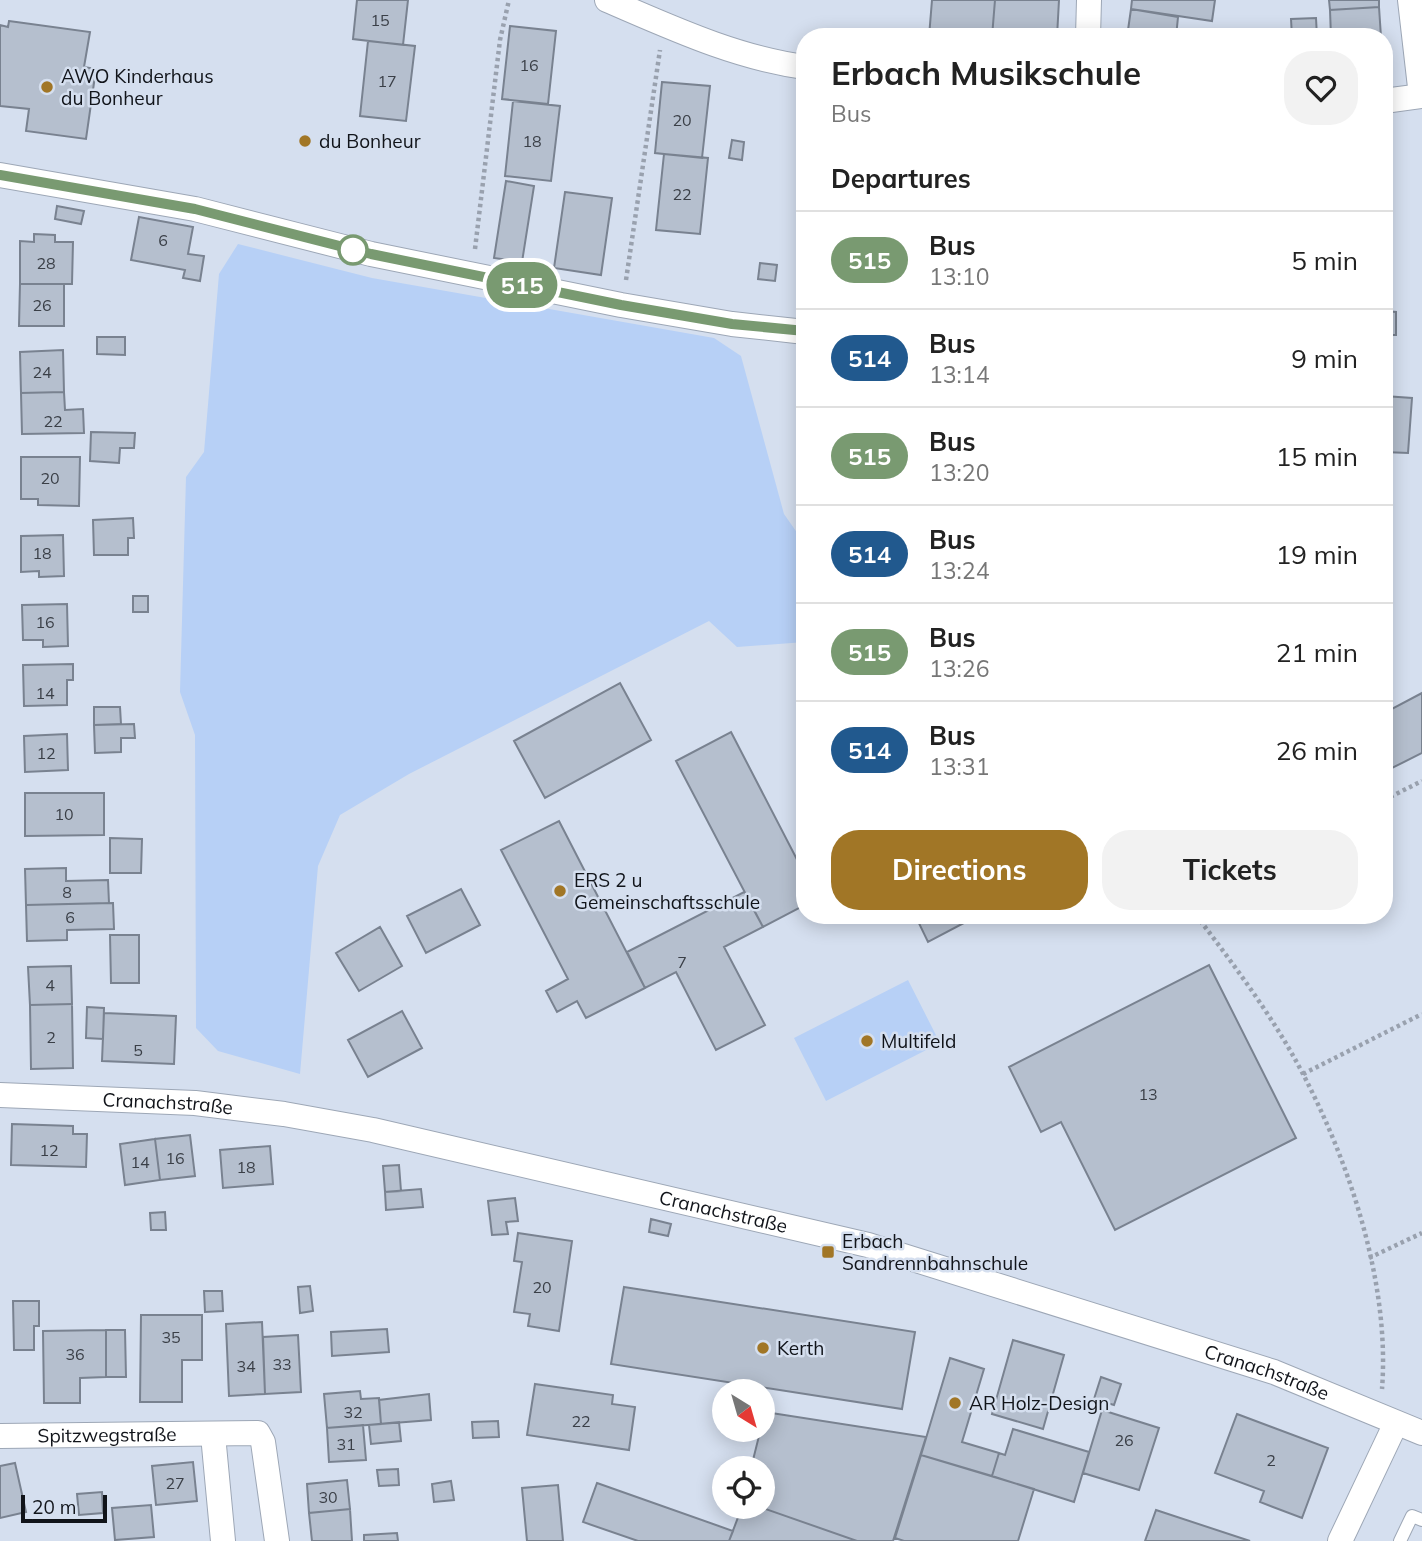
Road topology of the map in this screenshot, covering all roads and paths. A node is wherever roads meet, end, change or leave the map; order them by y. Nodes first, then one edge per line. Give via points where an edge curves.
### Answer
1 (509, 0) edge
2 (607, 0) edge
3 (1089, 0) edge
4 (1410, 0) edge
5 (664, 24) junction
6 (1088, 28) edge
7 (796, 66) edge
8 (1421, 96) edge
9 (1393, 100) edge
10 (0, 175) edge
11 (472, 275) junction
12 (621, 305) junction
13 (796, 331) edge
14 (1422, 781) edge
15 (1393, 796) edge
16 (1202, 924) edge
17 (1422, 1014) edge
18 (1303, 1074) junction
19 (0, 1095) edge
20 (1422, 1233) edge
21 (1370, 1258) junction
22 (1388, 1419) junction
23 (1422, 1433) edge
24 (213, 1435) junction
25 (0, 1436) edge
26 (1422, 1520) edge
27 (223, 1541) edge
28 (277, 1541) edge
29 (1340, 1541) edge
30 (1400, 1541) edge

1 - 11 path via 499,40
2 - 5 street
3 - 6 street
4 - 8 street
5 - 7 street
5 - 12 path
8 - 9 street
10 - 11 street via 195,209
11 - 12 street
12 - 13 street
14 - 15 path
16 - 18 path via 1273,1022
17 - 18 path
18 - 21 path via 1349,1185
19 - 22 street, Cranachstraße via 195,1103 284,1114 373,1130 828,1235 1274,1372
20 - 21 path
21 - 22 path via 1381,1304
22 - 23 street, Cranachstraße
22 - 29 street
24 - 25 street, Spitzwegstraße
24 - 27 street
24 - 28 street, Spitzwegstraße via 258,1433
26 - 30 lane via 1412,1516

